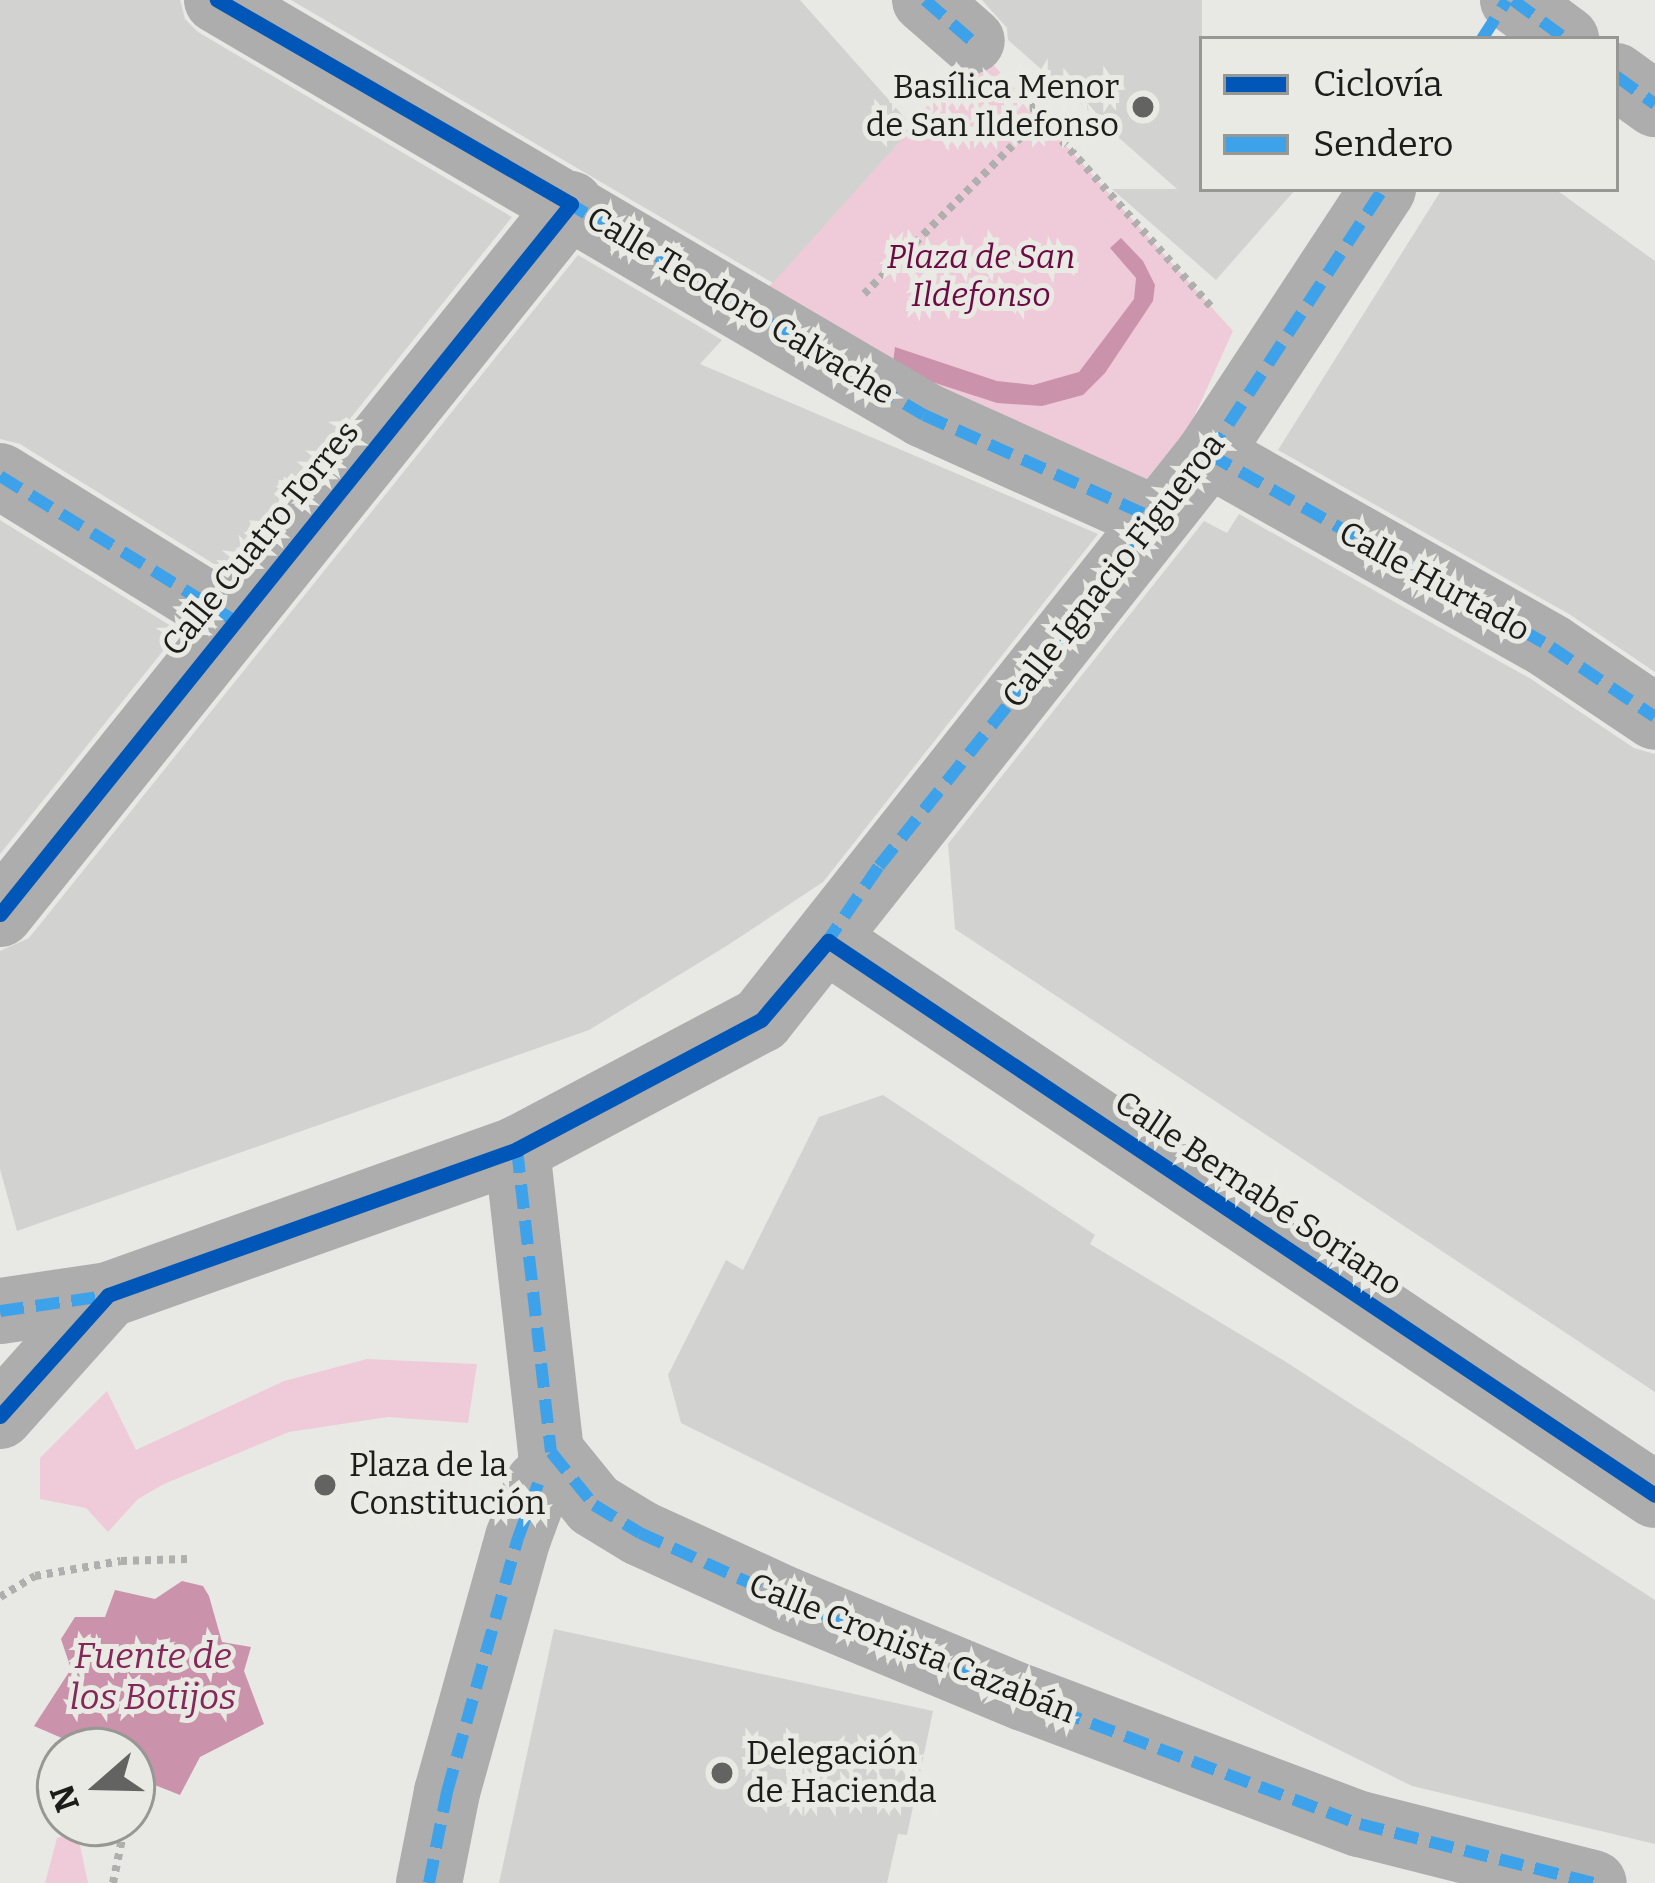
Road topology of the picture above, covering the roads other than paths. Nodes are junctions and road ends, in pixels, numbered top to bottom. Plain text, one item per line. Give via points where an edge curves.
1 (217, 0) edge
2 (1510, 0) edge
3 (1484, 36) edge
4 (1562, 36) edge
5 (1619, 78) edge
6 (1655, 104) edge
7 (1381, 192) edge
8 (571, 204) junction
9 (1209, 454) junction
10 (0, 476) edge
11 (1149, 516) dead end
12 (232, 620) junction
13 (1655, 718) edge
14 (0, 914) edge
15 (828, 941) junction
16 (517, 1149) junction
17 (108, 1295) junction
18 (0, 1311) edge
19 (0, 1416) edge
20 (538, 1484) dead end
21 (1655, 1495) edge
22 (429, 1883) edge
23 (1594, 1883) edge

1 - 8 street, Calle Teodoro Calvache
2 - 3 street
2 - 4 street
5 - 6 street
7 - 9 street, Calle Ignacio Figueroa
8 - 11 street, Calle Teodoro Calvache via 924,416
8 - 12 street, Calle Cuatro Torres
9 - 13 street, Calle Hurtado via 1551,646
9 - 15 street, Calle Ignacio Figueroa via 879,866
10 - 12 street
12 - 14 street, Calle Cuatro Torres
15 - 16 street, Calle Ignacio Figueroa via 761,1020
15 - 21 street, Calle Bernabé Soriano
16 - 17 street, Calle Ignacio Figueroa
16 - 23 street, Calle Cronista Cazabán via 551,1452 594,1504 640,1533 982,1681 1360,1824
17 - 18 street
17 - 19 street
20 - 22 street via 460,1746

